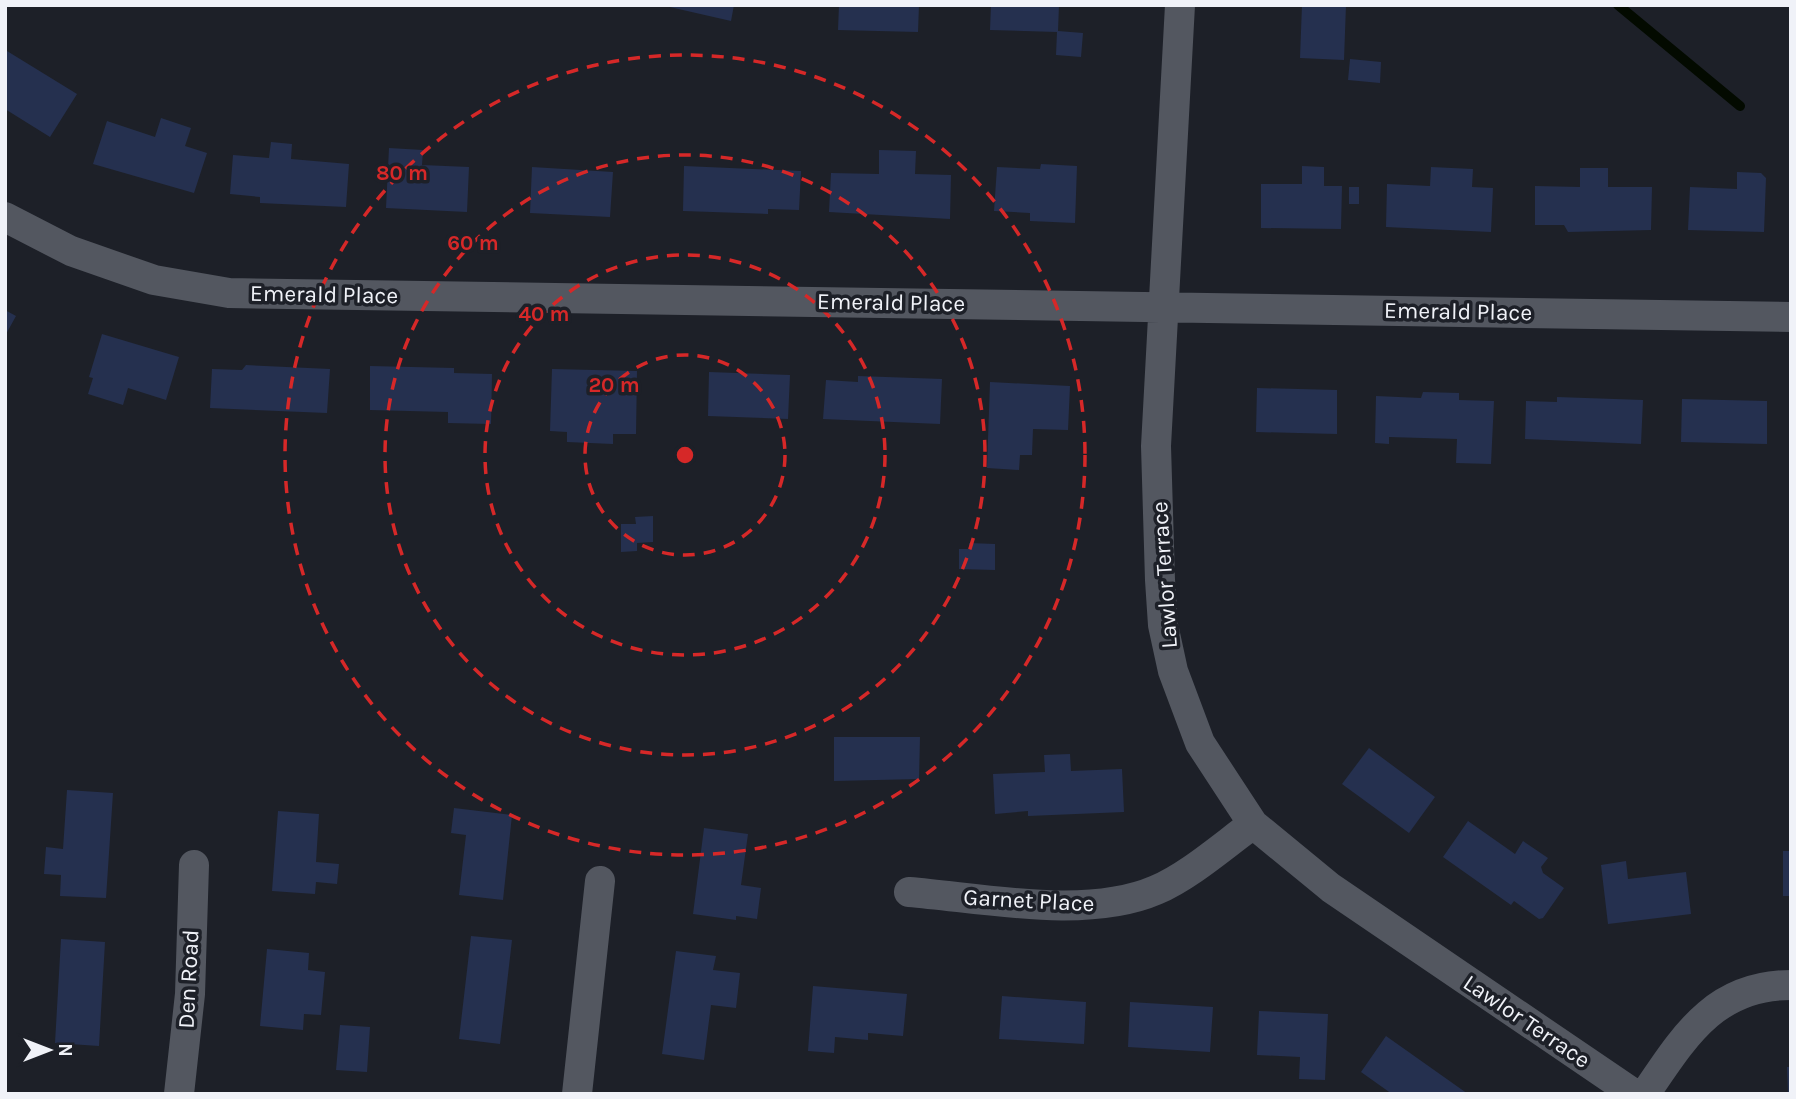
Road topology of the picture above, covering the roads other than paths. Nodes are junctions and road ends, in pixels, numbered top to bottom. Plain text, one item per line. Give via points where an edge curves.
1 (1180, 5) edge
2 (5, 216) edge
3 (1165, 306) junction
4 (1791, 317) edge
5 (1253, 824) junction
6 (194, 864) dead end
7 (600, 881) dead end
8 (909, 892) dead end
9 (1791, 985) edge
10 (179, 1094) edge
11 (577, 1094) edge
12 (1634, 1094) edge
13 (1645, 1094) edge

1 - 3 street, Lawlor Terrace
2 - 3 street, Emerald Place via 71,251 130,272 229,293
3 - 4 street, Emerald Place
3 - 5 street, Lawlor Terrace via 1156,446 1163,625 1172,671 1200,743
5 - 8 street, Garnet Place via 1159,889 1119,904 1076,906
5 - 12 street, Lawlor Terrace via 1331,888
6 - 10 street, Den Road via 190,994
7 - 11 street
9 - 13 street via 1752,988 1708,1013 1684,1037

